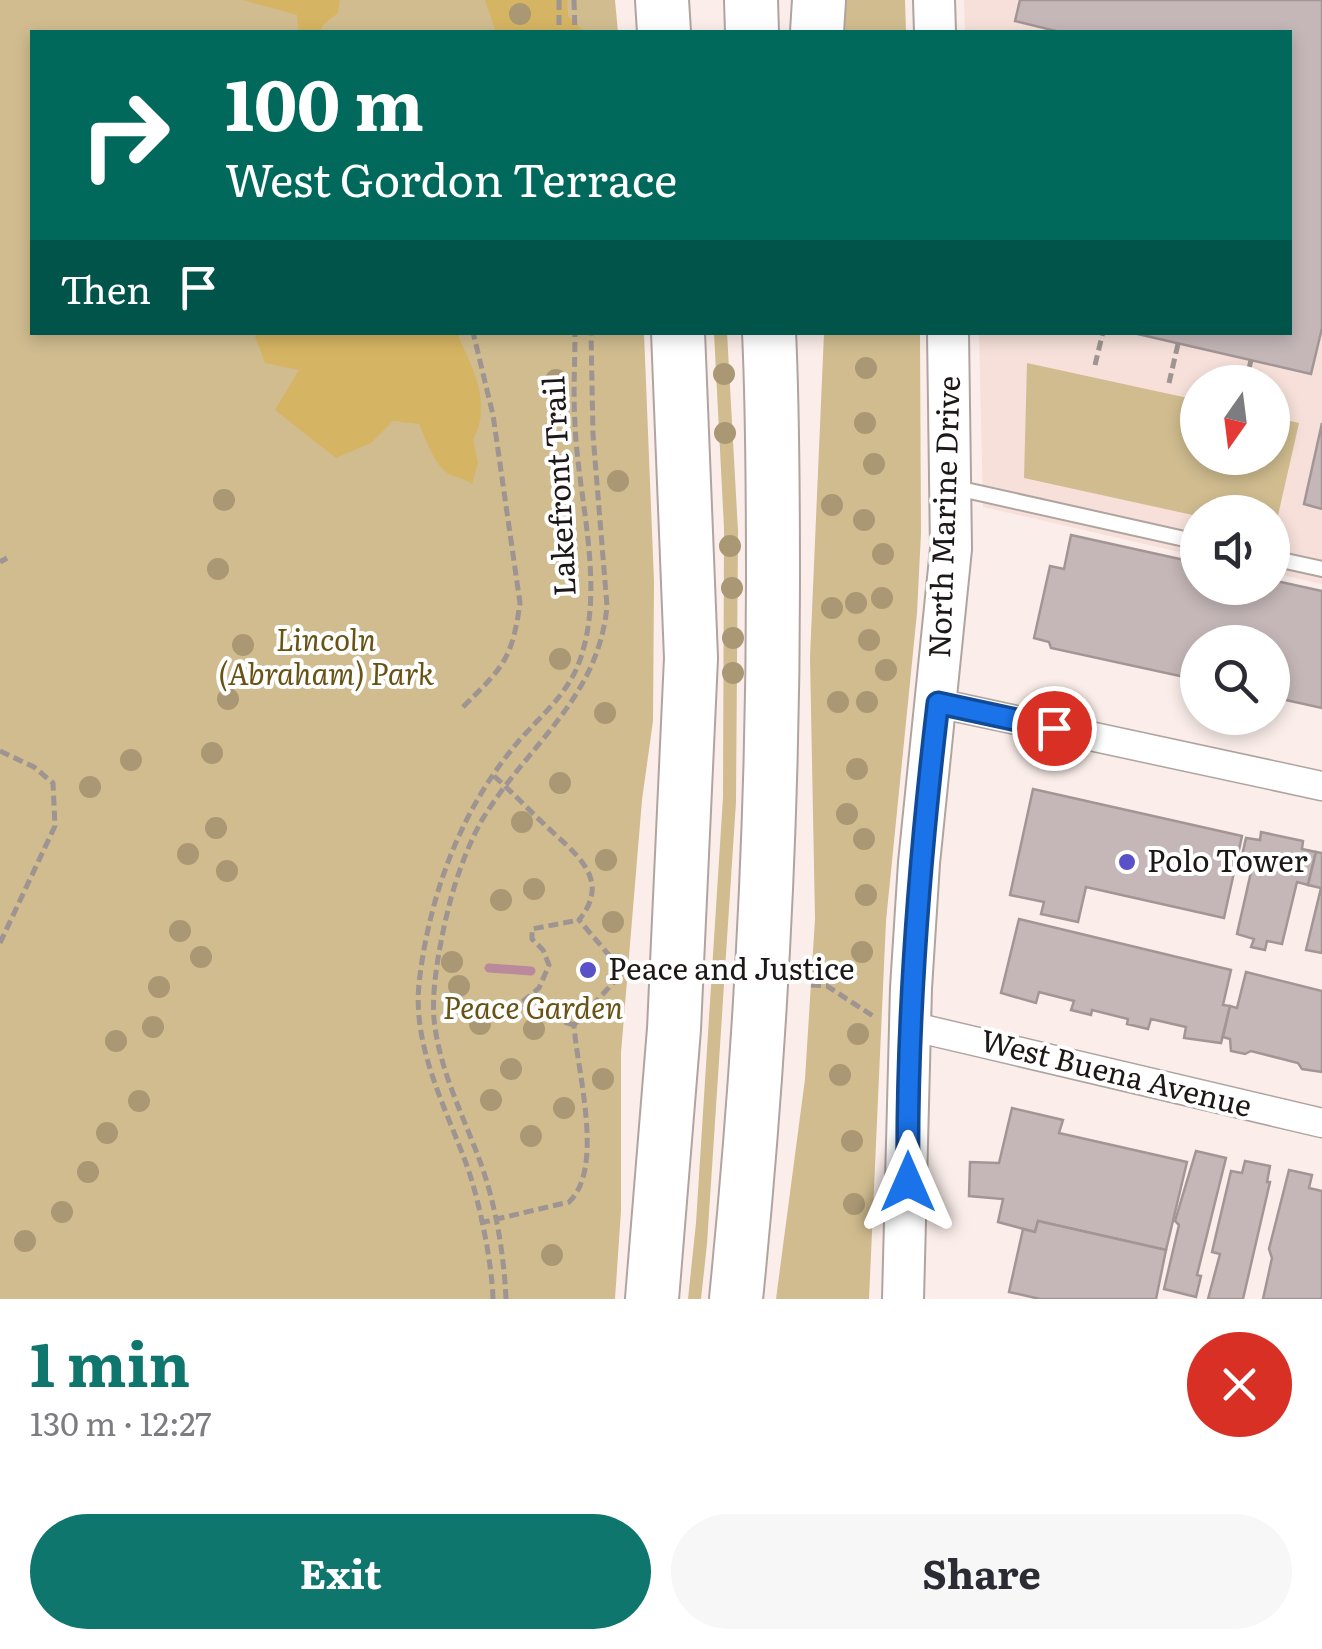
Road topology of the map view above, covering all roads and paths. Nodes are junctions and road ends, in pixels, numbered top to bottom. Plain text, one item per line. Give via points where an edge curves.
1 (558, 0) edge
2 (574, 0) edge
3 (662, 0) edge
4 (750, 0) edge
5 (819, 0) edge
6 (934, 0) edge
7 (559, 30) edge
8 (575, 30) edge
9 (664, 30) edge
10 (752, 30) edge
11 (818, 30) edge
12 (935, 30) edge
13 (474, 335) edge
14 (575, 335) edge
15 (591, 335) edge
16 (678, 335) edge
17 (769, 335) edge
18 (791, 335) edge
19 (948, 335) edge
20 (1102, 335) edge
21 (1178, 344) dead end
22 (1251, 360) dead end
23 (1095, 365) dead end
24 (1250, 365) edge
25 (1170, 383) dead end
26 (772, 399) junction
27 (951, 487) junction
28 (1180, 538) edge
29 (1290, 562) edge
30 (1322, 569) edge
31 (938, 703) junction
32 (464, 707) dead end
33 (0, 751) edge
34 (494, 776) junction
35 (1322, 786) edge
36 (506, 787) junction
37 (579, 920) junction
38 (0, 943) edge
39 (618, 972) junction
40 (628, 974) dead end
41 (811, 984) dead end
42 (893, 1022) junction
43 (574, 1025) junction
44 (1322, 1123) edge
45 (495, 1221) junction
46 (480, 1224) junction
47 (493, 1299) edge
48 (506, 1299) edge
49 (652, 1299) edge
50 (736, 1299) edge
51 (903, 1299) edge

1 - 7 path
2 - 8 path
3 - 9 highway
4 - 10 highway
5 - 11 highway
6 - 12 street
13 - 32 path via 520,603 504,665
14 - 34 path, Lakefront Trail via 574,424 589,616 581,659 556,703
15 - 36 path, Lakefront Trail via 604,635 580,692
16 - 49 highway via 690,677 674,1029
17 - 26 highway
18 - 26 highway
19 - 27 street, North Marine Drive
20 - 23 path
21 - 25 path
22 - 24 path
26 - 50 highway via 766,918
27 - 28 lane
27 - 31 street, North Marine Drive
29 - 30 lane
31 - 35 street
31 - 42 street, North Marine Drive
33 - 38 path via 53,783 56,806 55,826
34 - 36 path
34 - 46 path, Lakefront Trail via 432,904 417,1020
36 - 37 path via 573,848 586,869 592,904
36 - 45 path, Lakefront Trail via 482,822 451,898 434,1016
37 - 39 path
37 - 43 path via 532,929 549,965 539,988 521,1003
39 - 40 path
39 - 43 path
41 - 42 path via 828,986
42 - 44 street, West Buena Avenue
42 - 51 street, North Marine Drive via 907,1081
43 - 45 path via 588,1144 579,1194
45 - 46 path
45 - 48 path, Lakefront Trail
46 - 47 path, Lakefront Trail

